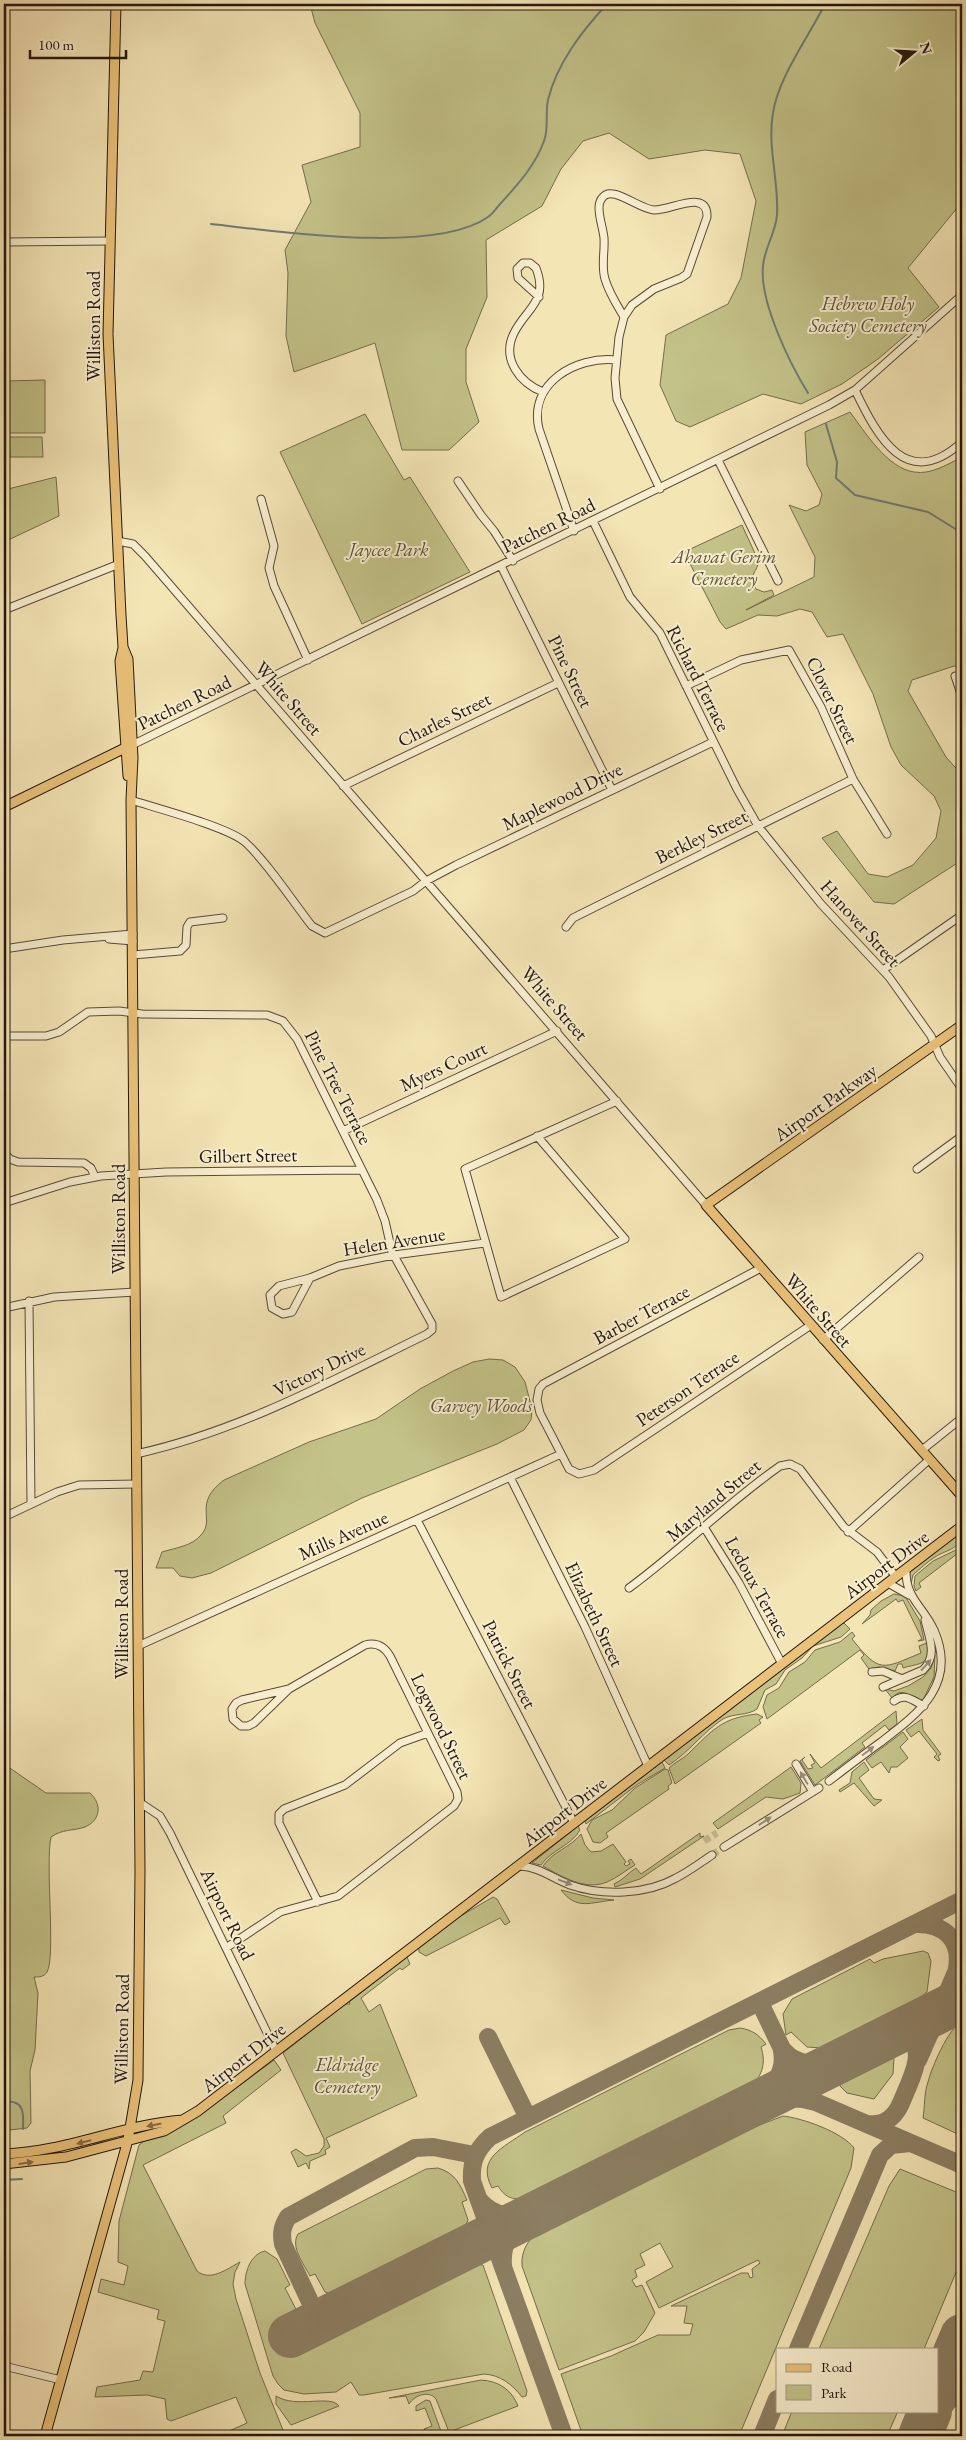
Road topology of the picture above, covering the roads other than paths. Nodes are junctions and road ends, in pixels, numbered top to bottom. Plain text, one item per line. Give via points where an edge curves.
1 (116, 4) edge
2 (110, 241) junction
3 (4, 242) edge
4 (962, 295) edge
5 (538, 297) junction
6 (624, 317) junction
7 (616, 360) junction
8 (855, 390) junction
9 (543, 392) junction
10 (962, 442) edge
11 (718, 460) junction
12 (458, 481) dead end
13 (660, 489) junction
14 (261, 499) dead end
15 (593, 521) junction
16 (574, 531) junction
17 (118, 541) junction
18 (513, 561) junction
19 (118, 564) junction
20 (501, 566) junction
21 (778, 581) dead end
22 (4, 610) edge
23 (308, 660) junction
24 (955, 676) dead end
25 (558, 683) junction
26 (256, 685) junction
27 (686, 686) junction
28 (962, 697) edge
29 (713, 742) junction
30 (129, 746) junction
31 (854, 779) junction
32 (343, 786) junction
33 (612, 790) junction
34 (131, 800) junction
35 (4, 806) edge
36 (758, 826) junction
37 (887, 834) dead end
38 (426, 880) junction
39 (962, 915) edge
40 (223, 918) dead end
41 (566, 926) dead end
42 (133, 937) junction
43 (4, 949) edge
44 (133, 955) junction
45 (883, 970) junction
46 (134, 1013) junction
47 (962, 1025) edge
48 (557, 1031) junction
49 (4, 1036) edge
50 (934, 1044) junction
51 (962, 1089) edge
52 (617, 1101) junction
53 (343, 1131) junction
54 (537, 1136) junction
55 (962, 1136) edge
56 (4, 1153) edge
57 (917, 1169) dead end
58 (362, 1170) junction
59 (134, 1173) junction
60 (95, 1177) junction
61 (4, 1203) edge
62 (706, 1205) junction
63 (485, 1242) junction
64 (394, 1255) junction
65 (919, 1257) dead end
66 (761, 1268) junction
67 (310, 1278) junction
68 (135, 1292) junction
69 (29, 1302) junction
70 (4, 1308) edge
71 (811, 1326) junction
72 (824, 1340) junction
73 (962, 1418) edge
74 (922, 1450) junction
75 (136, 1454) junction
76 (561, 1454) junction
77 (930, 1459) junction
78 (510, 1477) junction
79 (137, 1484) junction
80 (962, 1496) edge
81 (30, 1504) junction
82 (4, 1517) edge
83 (417, 1520) junction
84 (962, 1526) edge
85 (704, 1527) junction
86 (848, 1532) junction
87 (906, 1569) junction
88 (896, 1577) junction
89 (888, 1583) junction
90 (629, 1588) dead end
91 (913, 1599) junction
92 (923, 1613) junction
93 (138, 1646) junction
94 (782, 1664) junction
95 (872, 1672) dead end
96 (902, 1679) junction
97 (883, 1687) dead end
98 (289, 1689) junction
99 (894, 1701) dead end
100 (924, 1706) junction
101 (428, 1733) junction
102 (796, 1764) dead end
103 (648, 1766) junction
104 (829, 1781) dead end
105 (139, 1802) junction
106 (574, 1823) junction
107 (724, 1847) tunnel mouth
108 (712, 1855) tunnel mouth
109 (520, 1866) junction
110 (318, 1902) junction
111 (226, 1948) junction
112 (276, 2051) junction
113 (185, 2120) junction
114 (131, 2129) junction
115 (128, 2140) junction
116 (56, 2148) junction
117 (4, 2154) edge
118 (48, 2159) junction
119 (4, 2164) edge
120 (4, 2366) edge
121 (61, 2380) junction
122 (45, 2436) edge

1 - 2 main road, Williston Road
2 - 3 street
2 - 17 main road, Williston Road via 108,342
4 - 8 street, Patchen Road
5 - 5 street via 540,282 536,268 523,263 517,269 518,278
5 - 9 street via 514,332 510,352 512,364 522,381
6 - 6 street via 632,304 643,296 687,274 707,217 702,204 692,201 674,208 655,210 641,208 613,192 602,198 599,208 604,237 604,272
6 - 7 street
7 - 9 street via 584,363 559,376
7 - 13 street via 617,399
8 - 10 street via 885,442 908,460 920,463 934,461
8 - 11 street, Patchen Road
9 - 16 street via 536,408 537,422
11 - 13 street, Patchen Road
11 - 21 street
12 - 18 street
13 - 15 street, Patchen Road
14 - 23 street via 274,546 269,568 274,586
15 - 16 street, Patchen Road
15 - 27 street, Richard Terrace via 630,597 660,633
16 - 18 street, Patchen Road
17 - 19 main road, Williston Road
17 - 26 street, White Street via 133,544 145,556
18 - 20 street, Patchen Road
19 - 22 street
19 - 30 main road, Williston Road via 123,647 120,661
20 - 23 street, Patchen Road
20 - 25 street, Pine Street
23 - 26 street, Patchen Road
24 - 28 street
25 - 32 street, Charles Street
25 - 33 street, Pine Street
26 - 30 street, Patchen Road
26 - 32 street, White Street
27 - 29 street, Richard Terrace
27 - 31 street, Clover Street via 741,660 789,650 821,706
29 - 33 street, Maplewood Drive
29 - 36 street, Richard Terrace
30 - 34 main road, Williston Road
30 - 35 main road
31 - 36 street, Berkley Street
31 - 37 street, Clover Street
32 - 38 street, White Street
33 - 38 street, Maplewood Drive
34 - 38 street, Maplewood Drive via 241,839 320,933 345,925 413,891
34 - 42 main road, Williston Road
36 - 41 street, Berkley Street via 573,918
36 - 45 street, Hanover Street via 821,904
38 - 48 street, White Street
39 - 45 street
40 - 44 street via 190,922 186,946 180,951
42 - 43 street via 62,940
42 - 44 main road, Williston Road
44 - 46 main road, Williston Road
45 - 50 street, Hanover Street
46 - 49 street, Pine Tree Terrace via 88,1012 59,1032 46,1036
46 - 53 street, Pine Tree Terrace via 262,1014 282,1021 294,1034
46 - 59 main road, Williston Road
47 - 50 main road, Airport Parkway
48 - 52 street, White Street
48 - 53 street, Myers Court
50 - 51 street, Hanover Street
50 - 62 main road, Airport Parkway
52 - 54 street
52 - 62 street, White Street
53 - 58 street, Pine Tree Terrace
54 - 63 street via 465,1168
54 - 63 street via 625,1239 501,1297
55 - 57 street
56 - 60 street via 18,1162 84,1163
58 - 59 street, Gilbert Street
58 - 64 street, Pine Tree Terrace via 384,1215
59 - 60 street, Gilbert Street
59 - 68 main road, Williston Road
60 - 61 street, Gilbert Street
62 - 66 main road, White Street
63 - 64 street, Helen Avenue
64 - 67 street, Helen Avenue via 339,1266
64 - 75 street, Victory Drive via 431,1320 430,1332 251,1418 215,1432
65 - 72 street
66 - 71 main road, White Street
66 - 76 street, Barber Terrace via 549,1380 539,1389 540,1413
67 - 67 street, Helen Avenue via 276,1288 270,1298 272,1308 280,1313 292,1312
68 - 69 street via 54,1297
68 - 75 main road, Williston Road
69 - 70 street
69 - 81 street
71 - 72 main road, White Street
71 - 76 street, Peterson Terrace via 594,1470 579,1474 569,1469
72 - 74 main road, White Street
73 - 74 street
74 - 77 main road, White Street
75 - 79 main road, Williston Road
76 - 78 street, Mills Avenue
77 - 80 main road, White Street
77 - 86 street
78 - 83 street, Mills Avenue
78 - 103 street, Elizabeth Street via 585,1627
79 - 81 street via 79,1485
79 - 93 main road, Williston Road
81 - 82 street
83 - 93 street, Mills Avenue
83 - 106 street, Patrick Street
84 - 87 main road, Airport Drive
85 - 86 street, Maryland Street via 777,1467 788,1464 800,1469
85 - 90 street, Maryland Street
85 - 94 street, Ledoux Terrace
86 - 88 street, Maryland Street via 877,1552
87 - 88 main road, Airport Drive
87 - 91 street via 906,1583
88 - 89 main road, Airport Drive
89 - 91 street
89 - 94 main road, Airport Drive
91 - 92 street
96 -> 92 street via 923,1670 931,1659
92 - 100 street via 937,1638 941,1666 935,1689
93 - 105 main road, Williston Road
94 - 103 main road, Airport Drive
95 - 96 street via 883,1671
96 - 97 street
98 - 98 street, Logwood Street via 239,1701 232,1709 233,1719 241,1726 251,1725
98 - 101 street, Logwood Street via 362,1647 376,1644 388,1652
99 - 100 street via 907,1696
104 -> 100 street
101 - 110 street, Logwood Street via 457,1792 456,1804 343,1892
101 - 110 street via 400,1743 351,1781 279,1814 279,1823
107 -> 102 street via 816,1790
103 - 106 main road, Airport Drive
105 - 111 street, Airport Road via 160,1816
105 - 114 main road, Williston Road via 139,2040 138,2080
106 - 109 main road, Airport Drive
109 -> 108 street via 535,1867 553,1878 586,1889 628,1891 674,1879
109 - 112 main road, Airport Drive
110 - 111 street, Logwood Street via 280,1912
111 - 112 street, Airport Road
112 - 113 main road, Airport Drive
113 -> 114 main road, Airport Drive
113 - 115 main road, Airport Drive via 164,2132
114 - 115 main road, Williston Road
114 -> 116 main road, Airport Drive
115 - 118 main road, Airport Drive
115 - 121 main road, Williston Road
116 - 117 main road, Airport Drive
116 - 118 main road
119 -> 118 main road, Airport Drive
120 - 121 street
121 - 122 main road, Williston Road

